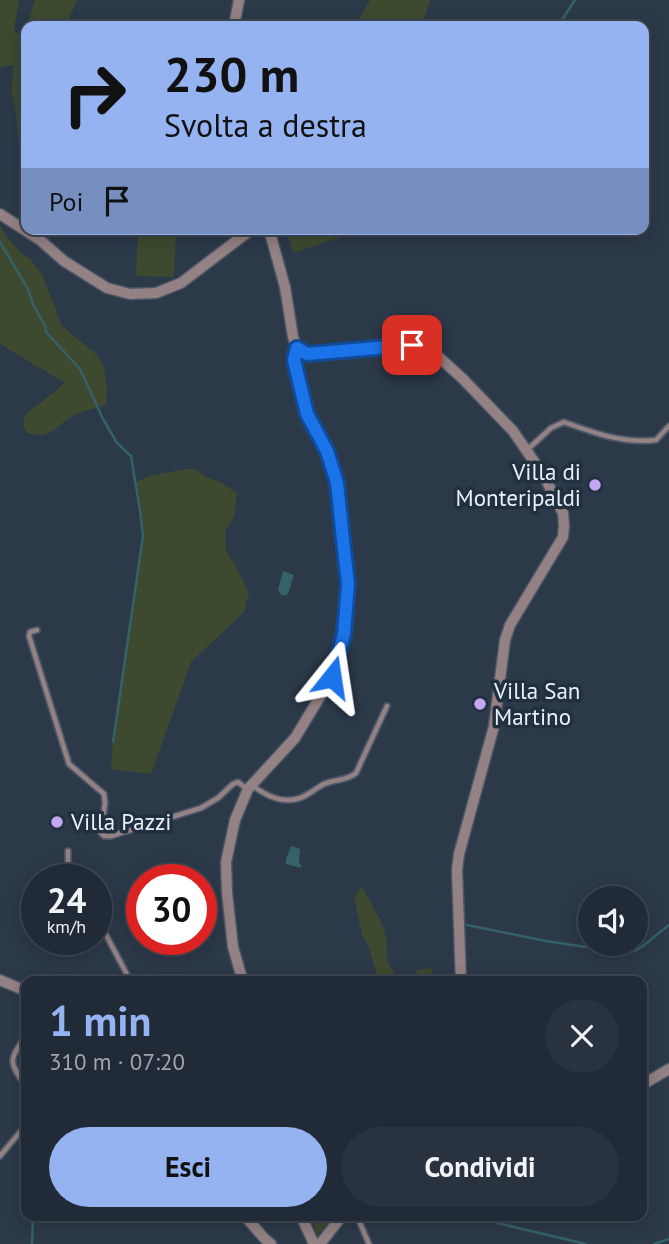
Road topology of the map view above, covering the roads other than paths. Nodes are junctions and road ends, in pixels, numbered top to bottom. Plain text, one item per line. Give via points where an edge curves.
1 (239, 0) edge
2 (235, 21) edge
3 (0, 214) edge
4 (21, 228) edge
5 (32, 235) edge
6 (244, 235) edge
7 (271, 235) edge
8 (297, 348) junction
9 (669, 426) edge
10 (527, 450) junction
11 (37, 630) dead end
12 (387, 706) dead end
13 (250, 787) junction
14 (68, 851) dead end
15 (69, 864) edge
16 (112, 946) edge
17 (128, 976) edge
18 (241, 976) edge
19 (461, 976) edge
20 (0, 980) edge
21 (21, 989) edge
22 (21, 1043) edge
23 (669, 1069) edge
24 (21, 1079) edge
25 (647, 1082) edge
26 (21, 1131) edge
27 (0, 1156) edge
28 (249, 1221) edge
29 (303, 1221) edge
30 (338, 1221) edge
31 (359, 1221) edge
32 (271, 1244) edge
33 (314, 1244) edge
34 (320, 1244) edge
35 (369, 1244) edge

1 - 2 street
3 - 4 street
5 - 6 street via 107,288 130,294 156,293 181,283
7 - 8 street
8 - 10 street via 307,354 412,345 430,349
8 - 13 street via 294,360 307,414 327,451 337,483 348,584 344,634 332,677 321,696 295,738
9 - 10 lane via 656,440 644,442 564,422
10 - 19 street via 563,513 564,526 505,639 494,726 459,854
11 - 13 lane via 29,636 69,764 104,794 104,836 201,808 238,782
12 - 13 lane via 351,778 325,784 300,798 268,797
13 - 18 street via 235,820 226,862 233,947
14 - 15 lane
16 - 17 lane
20 - 21 street
22 - 24 lane via 12,1062
23 - 25 street
26 - 27 lane
28 - 32 street
29 - 33 street
30 - 34 street
31 - 35 lane

